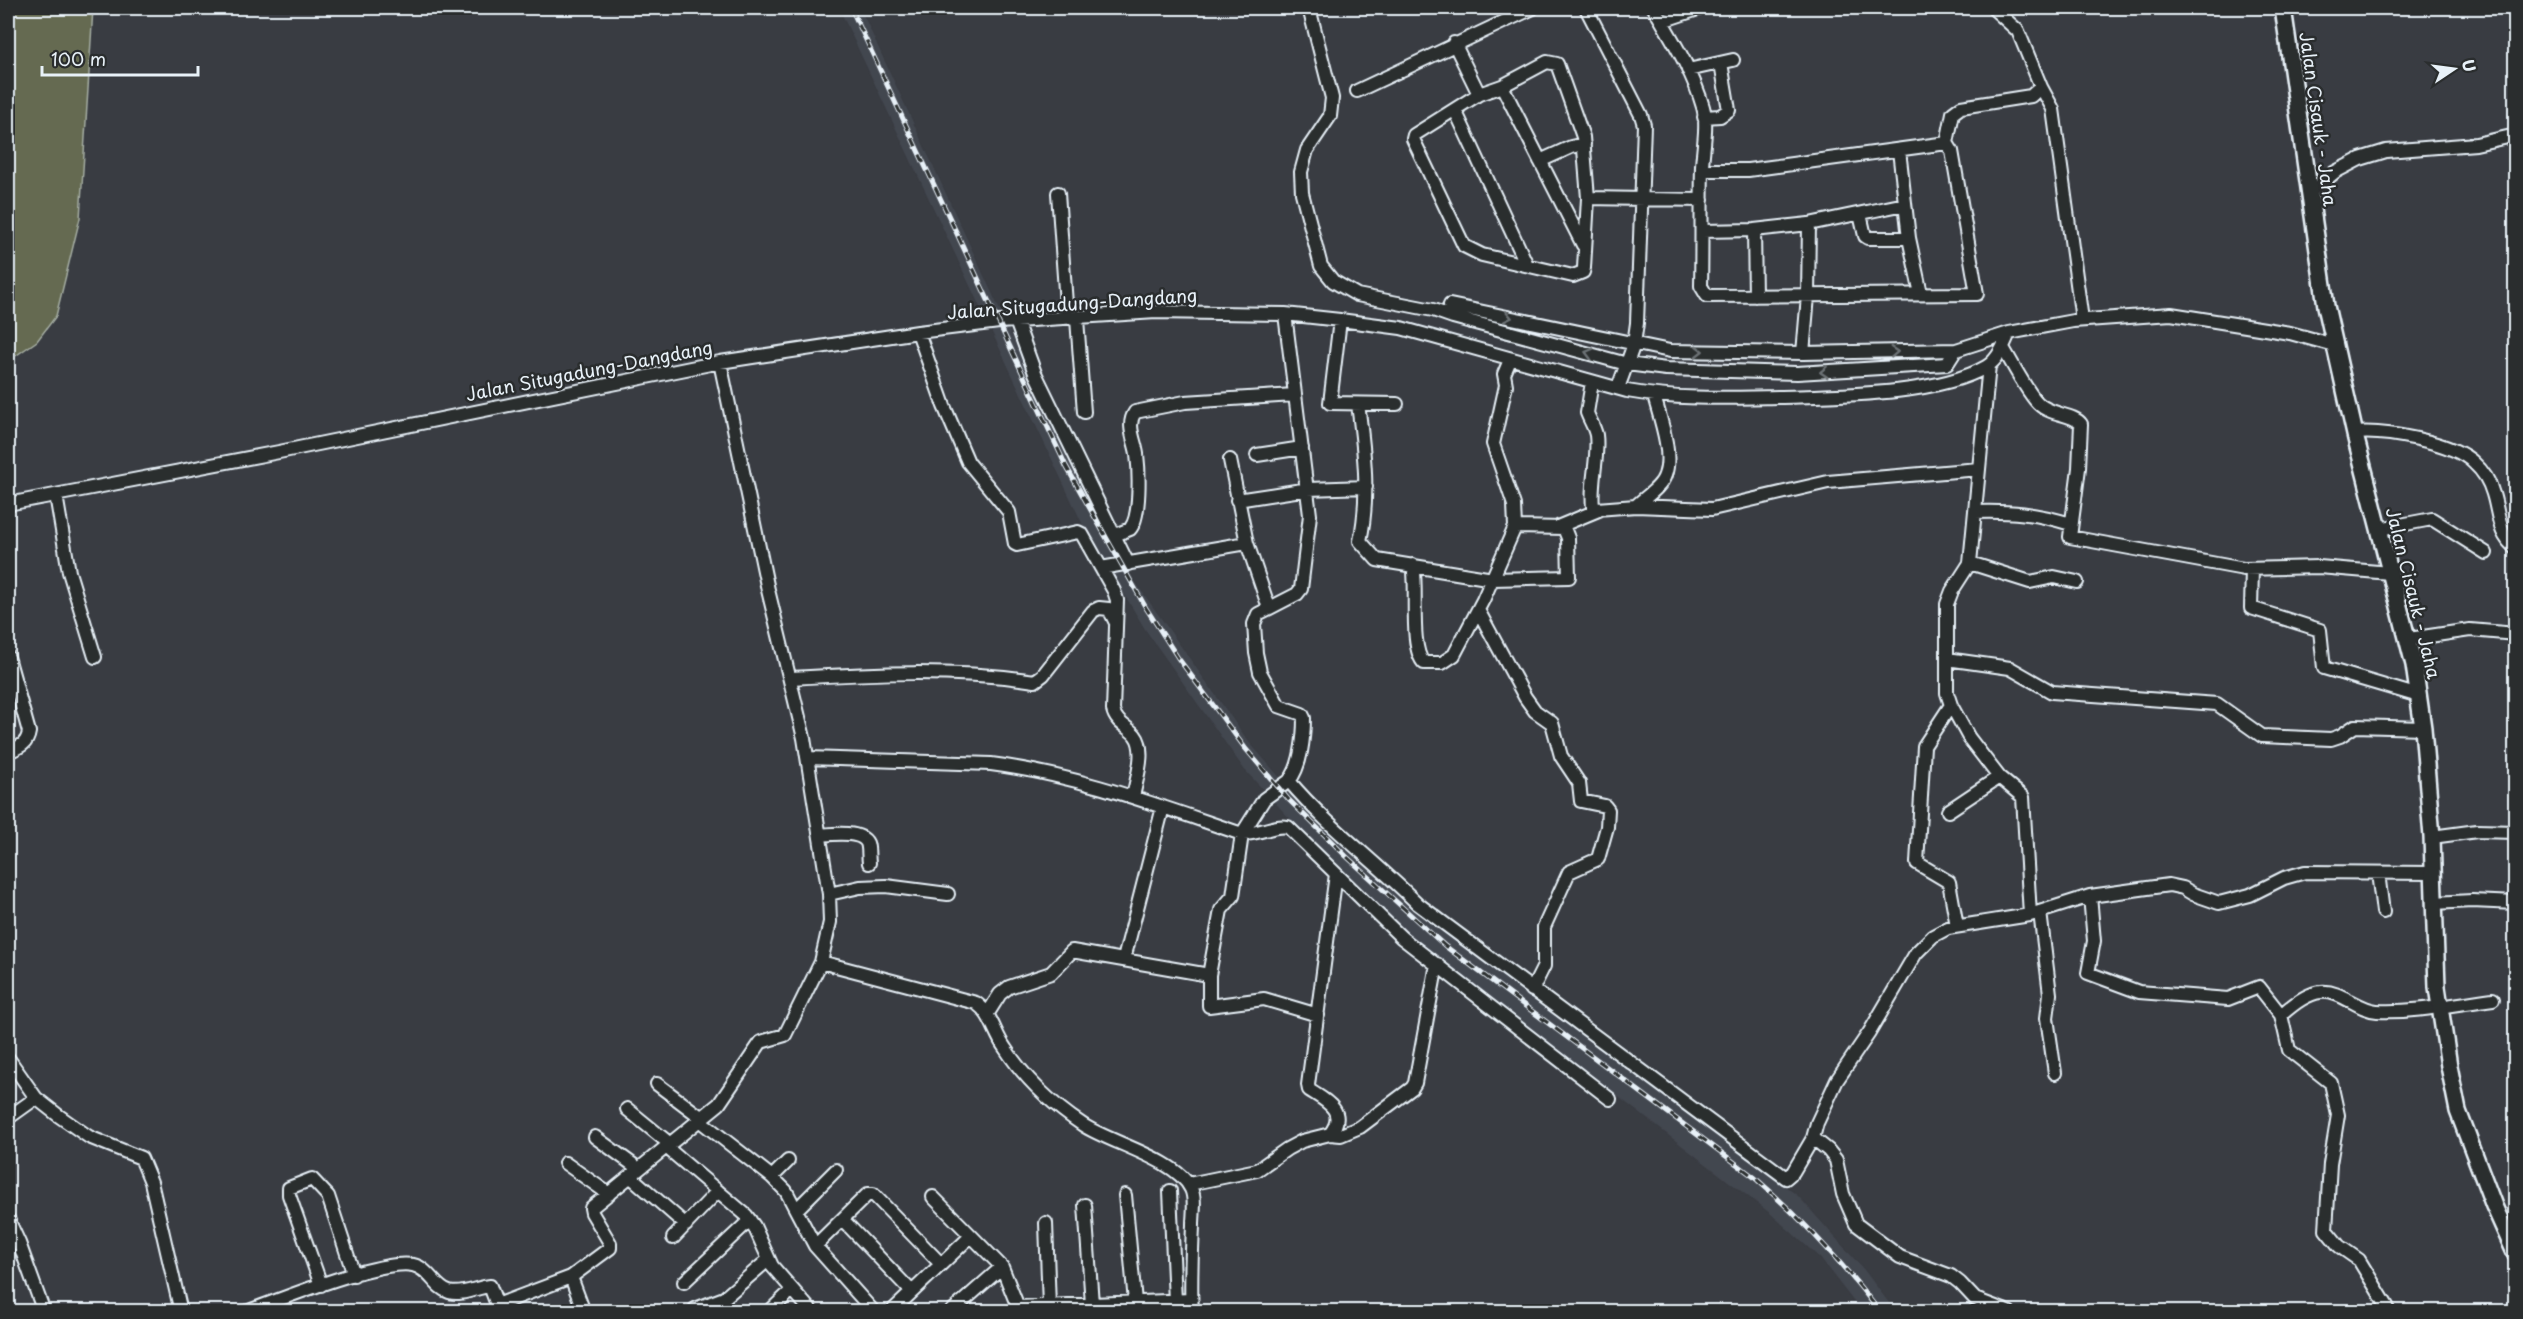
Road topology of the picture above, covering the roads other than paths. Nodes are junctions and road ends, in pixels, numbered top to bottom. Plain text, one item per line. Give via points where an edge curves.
1 (1309, 8) edge
2 (1533, 8) edge
3 (1586, 8) edge
4 (1654, 8) edge
5 (1701, 8) edge
6 (1993, 8) edge
7 (2283, 8) edge
8 (1662, 21) junction
9 (1454, 43) junction
10 (1688, 70) junction
11 (1502, 86) junction
12 (2041, 87) junction
13 (1357, 91) dead end
14 (1479, 94) junction
15 (1455, 110) junction
16 (1704, 117) junction
17 (2516, 135) edge
18 (1947, 143) junction
19 (1584, 144) junction
20 (1899, 150) junction
21 (1540, 161) junction
22 (1702, 170) junction
23 (2311, 192) junction
24 (1058, 193) dead end
25 (1588, 198) junction
26 (1642, 198) junction
27 (1702, 200) junction
28 (1905, 204) junction
29 (1860, 214) junction
30 (1809, 224) junction
31 (1754, 230) junction
32 (1702, 231) junction
33 (1910, 238) junction
34 (1584, 246) junction
35 (1527, 265) junction
36 (1921, 294) junction
37 (1755, 296) junction
38 (1808, 296) junction
39 (1450, 305) dead end
40 (1286, 314) junction
41 (1072, 319) junction
42 (1340, 320) junction
43 (2082, 320) junction
44 (1016, 321) junction
45 (918, 332) junction
46 (2008, 333) junction
47 (1634, 344) junction
48 (2334, 345) junction
49 (2003, 348) junction
50 (1950, 350) junction
51 (1803, 353) junction
52 (1510, 360) junction
53 (720, 362) junction
54 (1627, 364) junction
55 (1947, 364) junction
56 (1989, 365) junction
57 (1949, 381) junction
58 (1592, 382) junction
59 (1618, 388) junction
60 (1294, 395) junction
61 (1654, 396) junction
62 (1358, 404) junction
63 (1396, 404) dead end
64 (1084, 412) dead end
65 (2355, 433) junction
66 (1302, 448) junction
67 (1257, 455) dead end
68 (1230, 460) dead end
69 (1979, 470) junction
70 (1366, 487) junction
71 (1308, 489) junction
72 (56, 495) junction
73 (1237, 500) junction
74 (8, 504) edge
75 (1636, 506) junction
76 (1601, 509) junction
77 (1975, 512) junction
78 (2071, 524) junction
79 (1560, 526) junction
80 (1515, 527) junction
81 (2379, 529) junction
82 (1115, 534) junction
83 (1247, 543) junction
84 (2516, 548) edge
85 (2486, 553) dead end
86 (1970, 563) junction
87 (1128, 564) junction
88 (1413, 565) junction
89 (1101, 568) junction
90 (2252, 569) junction
91 (2390, 573) junction
92 (1493, 579) junction
93 (2077, 582) dead end
94 (1269, 608) junction
95 (1478, 610) junction
96 (1115, 622) junction
97 (2516, 634) edge
98 (2409, 639) junction
99 (8, 657) edge
100 (95, 657) dead end
101 (1947, 659) junction
102 (791, 678) junction
103 (2419, 696) junction
104 (1951, 705) junction
105 (2423, 728) junction
106 (8, 752) edge
107 (808, 758) junction
108 (1999, 777) junction
109 (1289, 781) junction
110 (1133, 797) junction
111 (1163, 807) junction
112 (1948, 811) dead end
113 (2516, 832) edge
114 (1242, 834) junction
115 (820, 835) junction
116 (2432, 837) junction
117 (869, 862) dead end
118 (2378, 873) junction
119 (2432, 873) junction
120 (1336, 874) junction
121 (829, 894) junction
122 (948, 894) dead end
123 (2090, 896) junction
124 (2434, 903) junction
125 (2516, 903) edge
126 (2383, 912) dead end
127 (2035, 913) junction
128 (1957, 926) junction
129 (1124, 959) junction
130 (821, 963) junction
131 (1437, 964) junction
132 (1209, 975) junction
133 (1532, 990) junction
134 (2493, 999) dead end
135 (2440, 1005) junction
136 (988, 1014) junction
137 (1318, 1015) junction
138 (2281, 1015) junction
139 (8, 1058) edge
140 (2055, 1073) dead end
141 (657, 1084) dead end
142 (36, 1098) junction
143 (1610, 1100) dead end
144 (627, 1109) dead end
145 (8, 1118) edge
146 (700, 1119) junction
147 (1330, 1134) junction
148 (595, 1137) dead end
149 (1813, 1138) junction
150 (668, 1145) junction
151 (788, 1161) dead end
152 (565, 1163) dead end
153 (836, 1170) dead end
154 (634, 1172) junction
155 (772, 1177) junction
156 (1189, 1184) junction
157 (718, 1191) junction
158 (1170, 1191) dead end
159 (609, 1194) junction
160 (1125, 1195) dead end
161 (933, 1197) dead end
162 (1085, 1205) dead end
163 (796, 1210) junction
164 (8, 1219) edge
165 (750, 1220) junction
166 (843, 1220) junction
167 (1046, 1223) dead end
168 (686, 1225) junction
169 (971, 1236) junction
170 (673, 1238) dead end
171 (815, 1246) junction
172 (2516, 1255) edge
173 (768, 1260) junction
174 (941, 1264) junction
175 (1002, 1267) junction
176 (354, 1275) junction
177 (571, 1277) junction
178 (684, 1282) dead end
179 (321, 1284) junction
180 (792, 1290) junction
181 (912, 1292) junction
182 (1175, 1301) junction
183 (1135, 1302) junction
184 (1092, 1304) junction
185 (1191, 1306) edge
186 (1049, 1307) junction
187 (695, 1309) dead end
188 (1015, 1309) edge
189 (44, 1311) edge
190 (181, 1311) edge
191 (246, 1311) edge
192 (584, 1311) edge
193 (768, 1311) edge
194 (812, 1311) edge
195 (874, 1311) edge
196 (891, 1311) edge
197 (951, 1311) edge
198 (2009, 1311) edge
199 (2387, 1311) edge

54 -> 1 street via 1433,310 1357,295 1333,281 1321,266 1302,193 1301,172 1307,150 1330,116 1332,99
2 - 9 street
3 - 26 street via 1641,115
4 - 8 street
5 - 8 street
6 - 12 street via 2018,32
7 - 23 main road, Jalan Cisauk - Jaha
8 - 10 street
9 - 13 street
9 - 14 street
10 - 16 street
10 - 16 street via 1727,62 1729,110 1720,116
11 - 14 street
11 - 19 street via 1547,62 1557,64
11 - 21 street
12 - 18 street via 2031,96 1961,107 1953,113
12 - 43 street via 2053,109
14 - 15 street
15 - 35 street
15 - 35 street via 1414,135 1414,145 1464,246 1482,255
16 - 22 street
17 - 23 street via 2476,144 2386,151 2335,172
18 - 20 street
18 - 36 street via 1952,150 1977,294
19 - 21 street
19 - 25 street
20 - 22 street via 1748,170
20 - 28 street
21 - 34 street
22 - 27 street
23 - 48 main road, Jalan Cisauk - Jaha
24 - 41 street
25 - 26 street
25 - 34 street
26 - 27 street
26 - 47 street
27 - 32 street
28 - 29 street
28 - 33 street
29 - 30 street
29 - 33 street via 1868,238
30 - 31 street
30 - 38 street
31 - 32 street
31 - 37 street
32 - 37 street via 1701,286 1707,297
33 - 36 street
34 - 35 street via 1584,268 1578,275
36 - 38 street
37 - 38 street
38 - 51 street
39 -> 47 street
40 - 41 street, Jalan Situgadung-Dangdang via 1156,312
40 - 42 street, Jalan Situgadung-Dangdang
40 - 60 street
41 - 44 street, Jalan Situgadung-Dangdang
41 - 64 street
42 - 52 street, Jalan Situgadung-Dangdang via 1401,328
42 - 62 street via 1330,402
43 - 46 street
43 - 48 street via 2171,314 2290,333
44 - 45 street, Jalan Situgadung-Dangdang
44 - 82 street via 1035,373
45 - 53 street, Jalan Situgadung-Dangdang
45 - 89 street via 968,462 1009,512 1015,544 1078,532
46 - 49 street, Jalan Situgadung-Dangdang
46 - 50 street
47 -> 51 street via 1670,351
47 - 54 street
48 - 65 main road, Jalan Cisauk - Jaha
49 - 56 street, Jalan Situgadung-Dangdang
49 - 78 street via 2038,404 2081,424
51 -> 50 street
50 - 55 street
52 - 58 street, Jalan Situgadung-Dangdang
52 - 80 street via 1504,374 1506,386 1493,444 1514,505
53 - 72 street, Jalan Situgadung-Dangdang
53 - 102 street via 768,590
55 -> 54 street via 1797,373
54 - 59 street
55 - 57 street
56 - 57 street, Jalan Situgadung-Dangdang
56 - 69 street
57 - 61 street, Jalan Situgadung-Dangdang via 1894,391 1830,395
58 - 59 street, Jalan Situgadung-Dangdang
58 - 76 street via 1587,413 1596,438 1593,505
59 - 61 street, Jalan Situgadung-Dangdang
60 - 66 street
60 - 82 street via 1185,402 1135,412 1131,427 1138,460 1137,514 1131,529
61 - 75 street via 1667,454 1665,476
62 - 63 street
62 - 70 street
65 - 81 main road, Jalan Cisauk - Jaha
65 - 84 street via 2395,434 2465,456 2475,463 2493,494 2506,540
66 - 67 street
66 - 71 street
68 - 73 street
69 - 75 street via 1828,482 1712,509
69 - 77 street
70 - 71 street
70 - 88 street via 1360,541 1377,560
71 - 73 street
71 - 94 street via 1310,515 1301,589
72 - 74 street, Jalan Situgadung-Dangdang
72 - 100 street via 67,563
73 - 83 street
75 - 76 street
76 - 79 street
77 - 78 street via 2015,511
77 - 86 street
78 - 90 street via 2070,537
79 - 80 street
79 - 92 street via 1568,538 1569,577
80 - 92 street
81 - 85 street via 2432,519
81 - 91 main road, Jalan Cisauk - Jaha
82 - 87 street
83 - 87 street
83 - 94 street
86 - 93 street via 2030,582 2054,578
86 - 101 street via 1947,604
87 - 89 street
88 - 92 street
88 - 95 street via 1418,652 1424,663 1442,663 1454,655
89 - 96 street via 1116,596
90 - 91 street via 2319,567
90 - 103 street via 2251,609 2320,630 2324,668
91 - 98 main road, Jalan Cisauk - Jaha
92 - 95 street
94 - 109 street via 1258,614 1254,624 1260,672 1279,706 1304,718 1295,775
95 - 133 street via 1525,697 1535,711 1552,723 1561,756 1579,783 1581,801 1608,810 1598,859 1569,872 1544,927 1544,966
96 - 102 street via 1109,609 1093,611 1035,681 951,672
96 - 110 street via 1114,714 1134,735 1141,752
97 - 98 street via 2470,630
98 - 103 main road, Jalan Cisauk - Jaha
99 - 106 street via 29,732 23,746
101 - 104 street
101 - 105 street via 2010,668 2052,693 2217,704 2262,736 2331,738 2355,726
102 - 107 street
103 - 105 main road, Jalan Cisauk - Jaha
104 - 108 street via 1969,738
104 - 128 street via 1924,746 1917,863 1949,882
105 - 116 main road, Jalan Cisauk - Jaha
107 - 110 street via 991,764 1051,773
107 - 115 street
108 - 112 street
108 - 127 street via 2023,797
109 - 114 street via 1264,799
109 - 133 street via 1418,904
110 - 111 street
111 - 114 street
111 - 129 street
113 - 116 street via 2477,831
114 - 120 street via 1288,827
114 - 132 street via 1233,896 1221,910
115 - 117 street via 864,838
115 - 121 street
116 - 119 main road, Jalan Cisauk - Jaha
118 - 119 street
118 - 123 street via 2294,874 2250,895 2219,903 2173,884
118 - 126 street
119 - 124 main road, Jalan Cisauk - Jaha
120 - 131 street via 1402,938
120 - 137 street
121 - 122 street via 876,886
121 - 130 street via 830,922
123 - 127 street
123 - 138 street via 2094,940 2088,973 2139,992 2228,999 2259,987
124 - 125 street
124 - 135 main road, Jalan Cisauk - Jaha
127 - 128 street
127 - 140 street via 2050,994 2047,1018
128 - 149 street via 1934,936 1916,953 1837,1080
129 - 132 street
129 - 136 street via 1071,951 1051,973 1009,987
130 - 136 street via 949,994 976,1003
130 - 146 street via 785,1035 761,1042 719,1104
131 - 143 street
131 - 147 street via 1415,1083 1360,1127 1341,1135
132 - 137 street via 1209,1006 1264,999
133 - 149 street via 1786,1178
134 - 135 street
135 - 138 street via 2376,1011 2320,991
135 - 172 main road, Jalan Cisauk - Jaha via 2458,1111
136 - 156 street via 1005,1048 1035,1086 1083,1125 1165,1165
137 - 147 street via 1308,1084 1309,1090 1334,1109 1336,1126
138 - 199 street via 2289,1050 2331,1083 2338,1115 2326,1230 2339,1246 2359,1260
139 - 142 street
141 - 146 street
142 - 145 street
142 - 190 street via 89,1137 129,1151 144,1162
144 - 150 street
146 - 150 street
146 - 155 street
147 - 156 street via 1294,1145 1257,1170
148 - 154 street
149 - 198 street via 1836,1160 1843,1194 1856,1224 1900,1257 1951,1276 1975,1299
150 - 154 street
150 - 157 street
151 - 155 street
152 - 159 street
153 - 163 street
154 - 159 street
154 - 168 street
155 - 163 street via 786,1191
156 - 185 street via 1193,1198
157 - 165 street
157 - 168 street
158 - 182 street
159 - 177 street via 591,1211 610,1248
160 - 183 street
161 - 169 street
162 - 184 street
163 - 171 street
164 - 189 street
165 - 173 street
165 - 178 street
166 - 171 street
166 - 174 street via 868,1194 873,1194
166 - 181 street
167 - 186 street
168 - 170 street
169 - 174 street
169 - 175 street
171 - 195 street
173 - 180 street
173 - 187 street via 724,1298
174 - 181 street
175 - 188 street
175 - 197 street
176 - 177 street via 412,1264 422,1268 447,1292 490,1286 497,1305
176 - 179 street
176 - 179 street via 328,1196 312,1179 289,1188 289,1196
177 - 192 street
179 - 191 street
180 - 193 street
180 - 194 street
181 - 196 street
182 - 183 street
182 - 185 street
183 - 184 street
184 - 186 street
186 - 188 street

